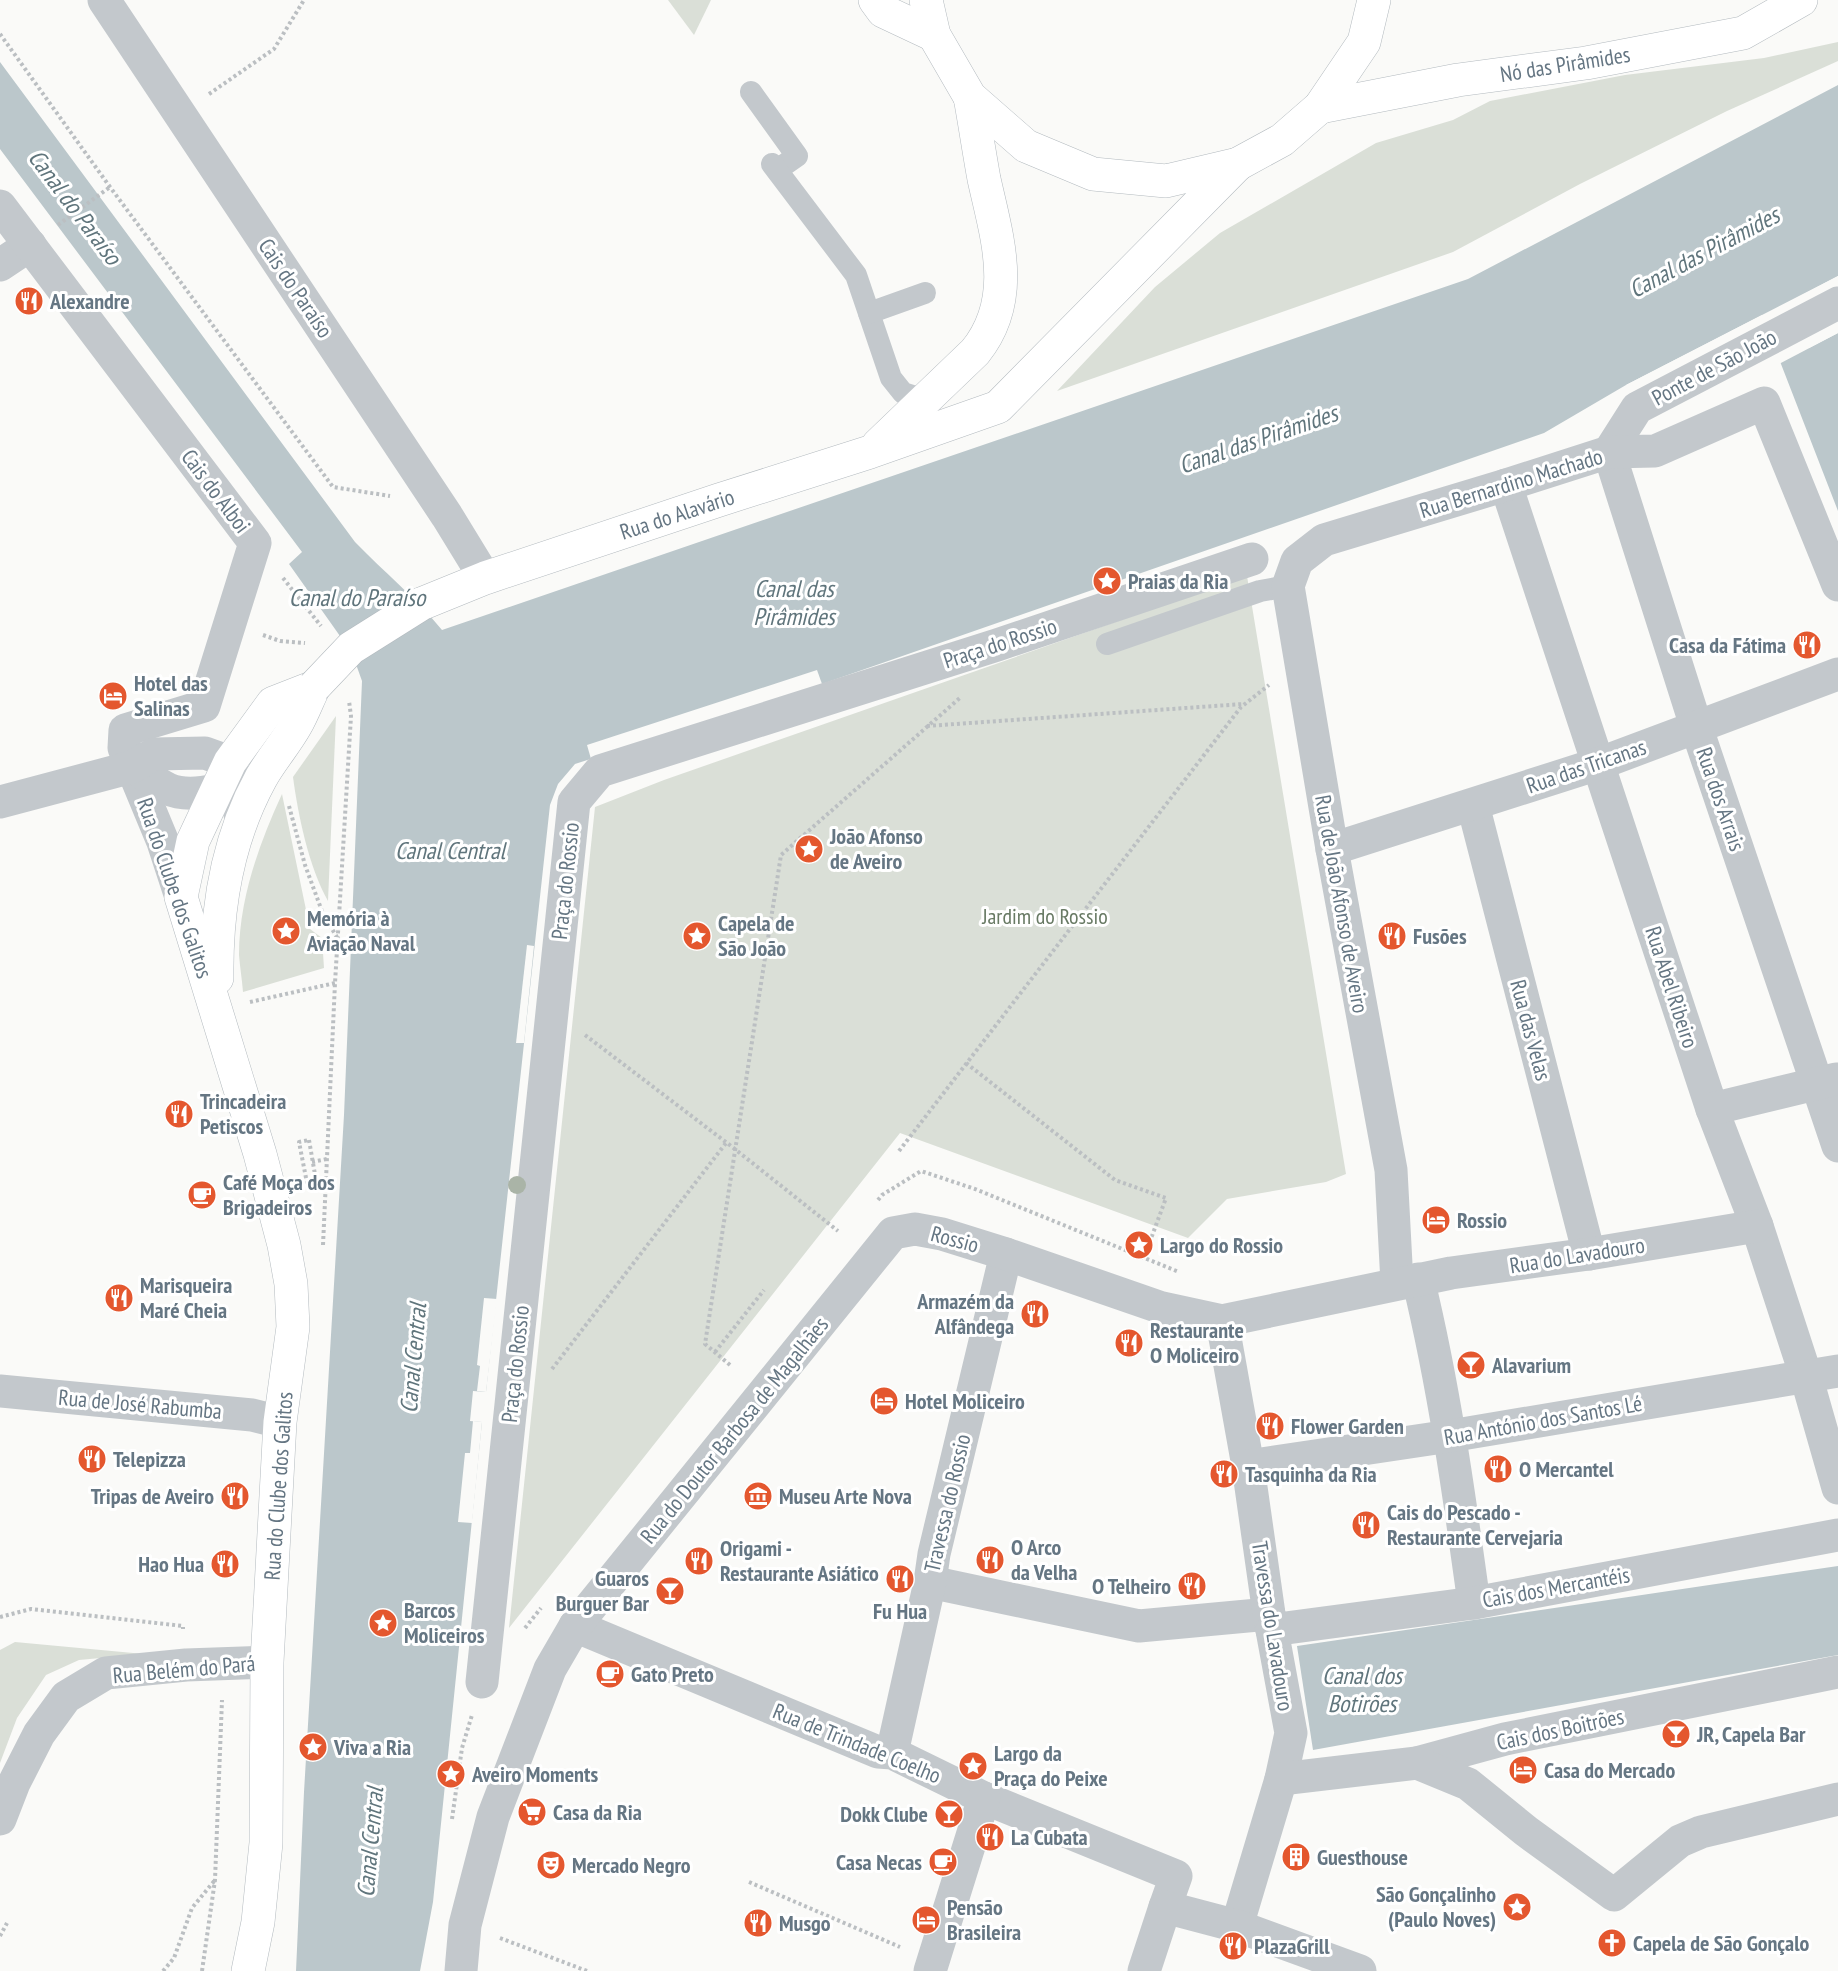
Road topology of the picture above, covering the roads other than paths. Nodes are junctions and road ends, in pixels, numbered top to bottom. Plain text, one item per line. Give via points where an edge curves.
1 (104, 0) edge
2 (874, 0) edge
3 (926, 0) edge
4 (1374, 0) edge
5 (1801, 0) edge
6 (934, 35) junction
7 (751, 92) dead end
8 (970, 97) junction
9 (1320, 107) junction
10 (1238, 164) junction
11 (0, 206) edge
12 (43, 236) junction
13 (0, 265) edge
14 (925, 292) dead end
15 (1838, 303) edge
16 (869, 313) junction
17 (925, 400) junction
18 (870, 452) junction
19 (1609, 452) junction
20 (1506, 485) junction
21 (1252, 559) dead end
22 (485, 578) junction
23 (1288, 585) junction
24 (1838, 585) edge
25 (1107, 644) dead end
26 (1838, 674) edge
27 (1696, 726) junction
28 (1598, 764) junction
29 (132, 767) junction
30 (235, 779) junction
31 (0, 802) edge
32 (1473, 805) junction
33 (1332, 849) junction
34 (181, 897) junction
35 (217, 1010) junction
36 (1827, 1081) edge
37 (1712, 1109) junction
38 (1838, 1146) edge
39 (1757, 1226) junction
40 (893, 1233) joint
41 (1006, 1254) junction
42 (1589, 1254) junction
43 (1408, 1281) junction
44 (1222, 1321) junction
45 (1822, 1373) edge
46 (0, 1391) edge
47 (279, 1422) junction
48 (1450, 1436) junction
49 (1248, 1466) junction
50 (1838, 1488) edge
51 (1838, 1535) edge
52 (930, 1582) junction
53 (1474, 1603) junction
54 (1270, 1622) junction
55 (575, 1626) junction
56 (267, 1662) junction
57 (1838, 1672) edge
58 (482, 1682) dead end
59 (892, 1753) junction
60 (1417, 1763) junction
61 (1281, 1779) junction
62 (984, 1798) junction
63 (1838, 1799) edge
64 (0, 1819) edge
65 (1165, 1907) junction
66 (1236, 1926) junction
67 (932, 1966) edge
68 (1339, 1967) edge
69 (248, 1971) edge
70 (461, 1971) edge
71 (1144, 1971) edge

1 - 22 street, Cais do Paraíso
2 - 6 main road via 883,11
3 - 6 main road
4 - 9 main road via 1364,42
5 - 9 main road, Nó das Pirâmides via 1743,33
6 - 8 main road
7 - 16 lane via 797,156 775,167 856,275
8 - 10 main road via 1026,146 1093,174 1166,181
8 - 17 main road via 999,241 1000,290 984,340
9 - 10 main road via 1282,140
10 - 18 main road, Rua do Alavário via 998,407
11 - 12 street, Cais do Alboi
12 - 13 street
12 - 29 street, Cais do Alboi via 255,543 204,706 125,730 124,748
14 - 16 lane
15 - 19 street, Ponte de São João via 1637,408
16 - 17 lane via 891,378 903,393
17 - 18 main road
18 - 22 main road, Rua do Alavário
19 - 20 street, Rua Bernardino Machado
19 - 24 street, Rua Bernardino Machado via 1655,451 1764,403
19 - 27 street, Rua dos Arrais
20 - 23 street, Rua Bernardino Machado via 1324,540 1297,561
20 - 28 street, Rua Abel Ribeiro
21 - 58 street, Praça do Rossio via 600,771 574,802
22 - 30 main road, Rua do Alavário, bridge via 421,604 351,648 314,687 273,704
23 - 25 lane
23 - 33 street, Rua de João Afonso de Aveiro
26 - 27 street, Rua das Tricanas
27 - 28 street, Rua das Tricanas
27 - 36 street, Rua dos Arrais
28 - 32 street, Rua das Tricanas
28 - 37 street, Rua Abel Ribeiro
29 - 30 street via 154,754 205,753
29 - 31 street
29 - 34 street, Rua do Clube dos Galitos
30 - 34 main road via 193,841
30 - 35 main road, Rua do Clube dos Galitos via 241,819 228,859 216,934
32 - 33 street, Rua das Tricanas
32 - 42 street, Rua das Velas
33 - 43 street, Rua de João Afonso de Aveiro
34 - 35 main road, Rua do Clube dos Galitos
35 - 47 main road, Rua do Clube dos Galitos via 275,1211 291,1284 293,1327
36 - 37 street
36 - 38 street, Rua dos Arrais
37 - 39 street, Rua Abel Ribeiro
39 - 42 street, Rua do Lavadouro
39 - 45 street, Rua Abel Ribeiro
40 - 41 street, Rossio via 915,1229 942,1234
40 - 55 street, Rua do Doutor Barbosa de Magalhães
41 - 44 street, Rossio via 1162,1308
41 - 52 street, Travessa do Rossio
42 - 43 street, Rua do Lavadouro
43 - 44 street, Rossio
43 - 48 street, Rua de João Afonso de Aveiro via 1429,1325
44 - 49 street, Travessa do Lavadouro
45 - 48 street, Rua António dos Santos Lé
45 - 50 street, Rua Abel Ribeiro
46 - 47 street, Rua de José Rabumba via 252,1415
47 - 56 main road, Rua do Clube dos Galitos
48 - 49 street, Rua António dos Santos Lé
48 - 53 street, Rua de João Afonso de Aveiro
49 - 54 street, Travessa do Lavadouro
51 - 53 street, Cais dos Mercantéis
52 - 54 street via 1139,1626
52 - 59 street, Travessa do Rossio
53 - 54 street, Cais dos Mercantéis
54 - 61 street, Travessa do Lavadouro via 1291,1733
55 - 59 street, Rua de Trindade Coelho via 878,1752
55 - 70 street, Rua do Doutor Barbosa de Magalhães via 550,1669 493,1817 465,1925
56 - 64 street, Rua Belém do Pará via 106,1673 66,1697 39,1734
56 - 69 main road, Rua do Clube dos Galitos via 266,1844 258,1922
57 - 60 street, Cais dos Boitrões via 1504,1739
59 - 62 street, Rua de Trindade Coelho
60 - 61 street, Cais dos Boitrões
60 - 63 street via 1468,1784 1614,1895 1680,1842 1701,1832
61 - 66 street, Travessa do Lavadouro
62 - 65 street, Rua de Trindade Coelho via 1176,1876
62 - 67 street
65 - 66 street
65 - 71 street
66 - 68 street

